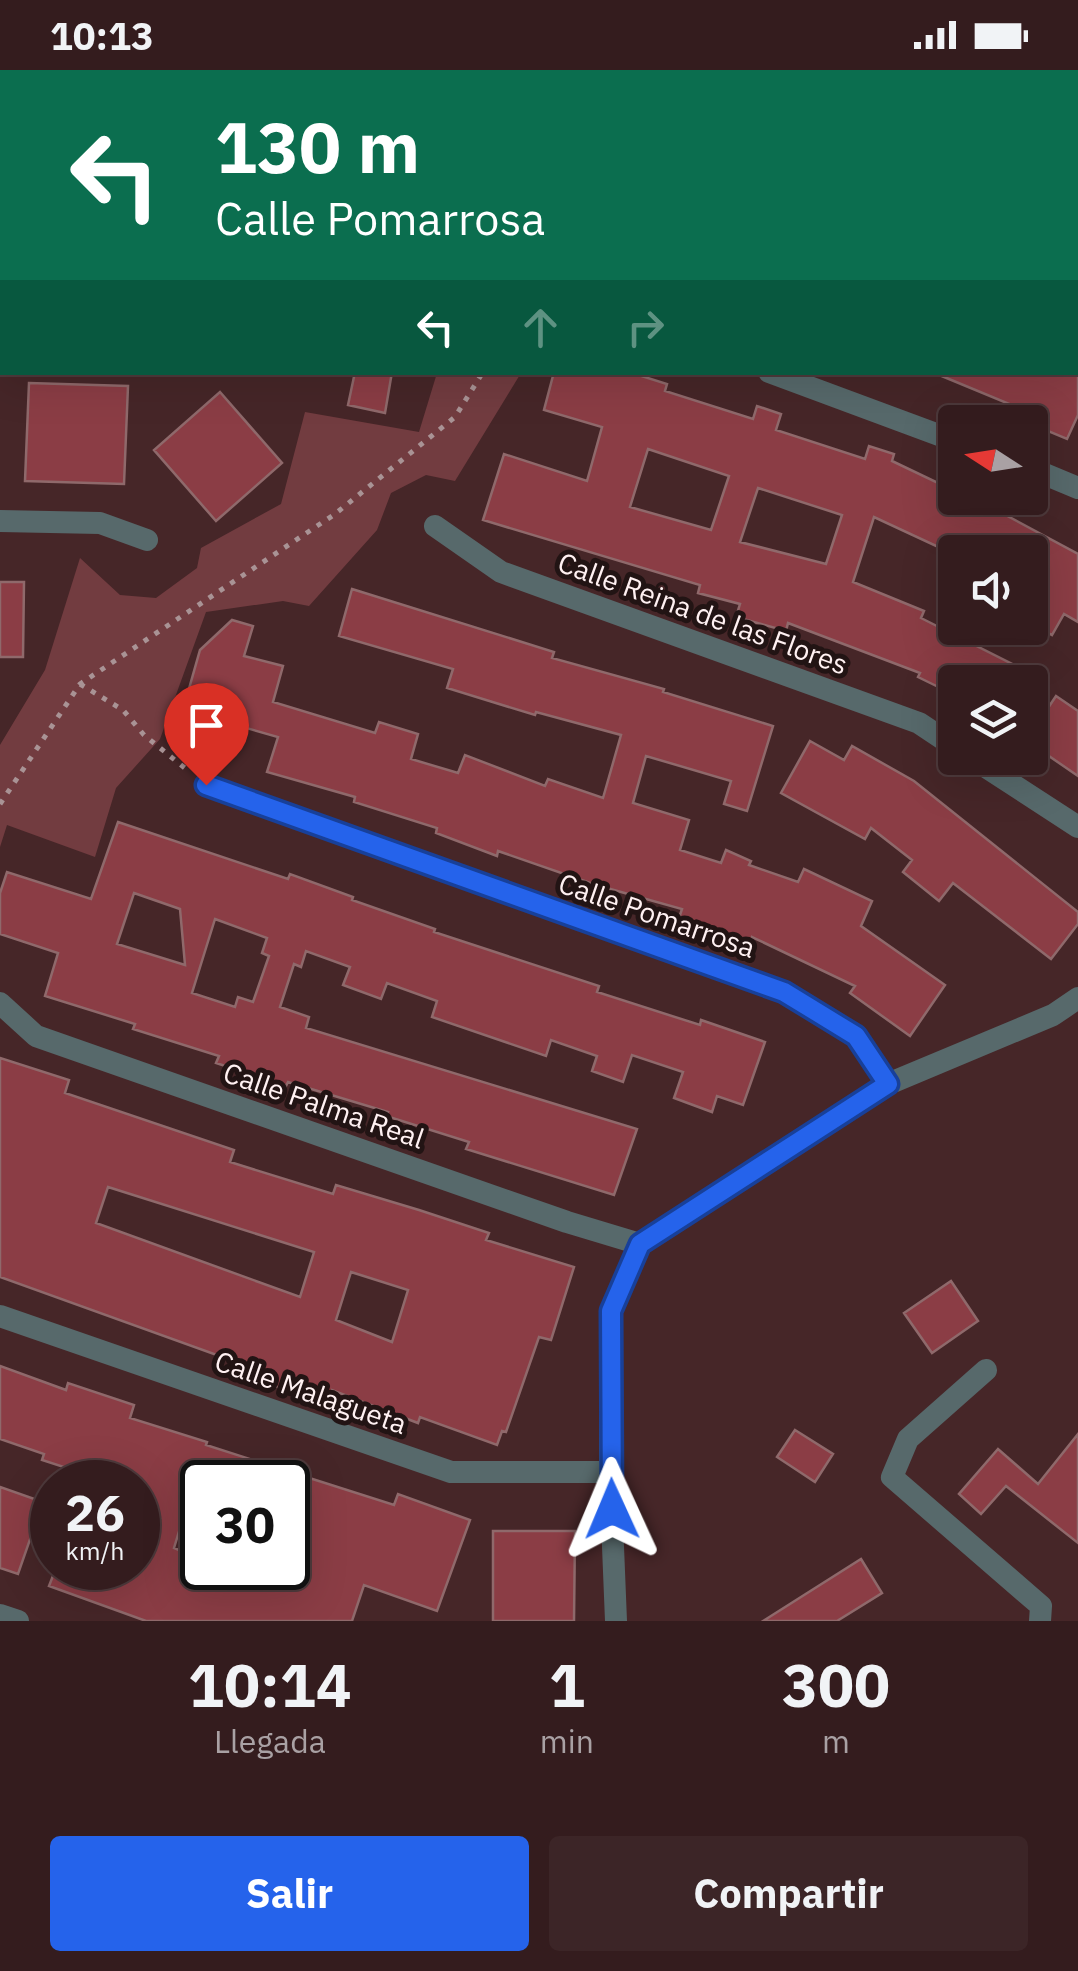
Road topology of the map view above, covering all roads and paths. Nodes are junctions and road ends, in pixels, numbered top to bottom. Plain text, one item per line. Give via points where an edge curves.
1 (481, 375) edge
2 (777, 375) edge
3 (938, 435) edge
4 (1048, 476) edge
5 (1078, 488) edge
6 (0, 522) edge
7 (435, 526) dead end
8 (147, 540) dead end
9 (80, 684) junction
10 (938, 736) edge
11 (998, 775) edge
12 (206, 785) joint
13 (0, 804) edge
14 (1078, 828) edge
15 (1078, 998) edge
16 (0, 1003) edge
17 (888, 1084) junction
18 (640, 1244) junction
19 (0, 1316) edge
20 (986, 1370) dead end
21 (610, 1472) junction
22 (0, 1615) edge
23 (18, 1621) edge
24 (616, 1621) edge
25 (1040, 1621) edge

1 - 9 path via 456,417 335,514
2 - 3 street
4 - 5 street
6 - 8 street via 100,523
7 - 10 street, Calle Reina de las Flores via 500,572 918,723
9 - 12 path via 123,710
9 - 13 path
11 - 14 street
12 - 17 street, Calle Pomarrosa via 784,992 856,1036
15 - 17 street
16 - 18 street, Calle Palma Real via 36,1036
17 - 18 street
18 - 21 street via 611,1311
19 - 21 street, Calle Malagueta via 451,1472
20 - 25 street via 908,1439 892,1477 1041,1606
21 - 24 street
22 - 23 street

